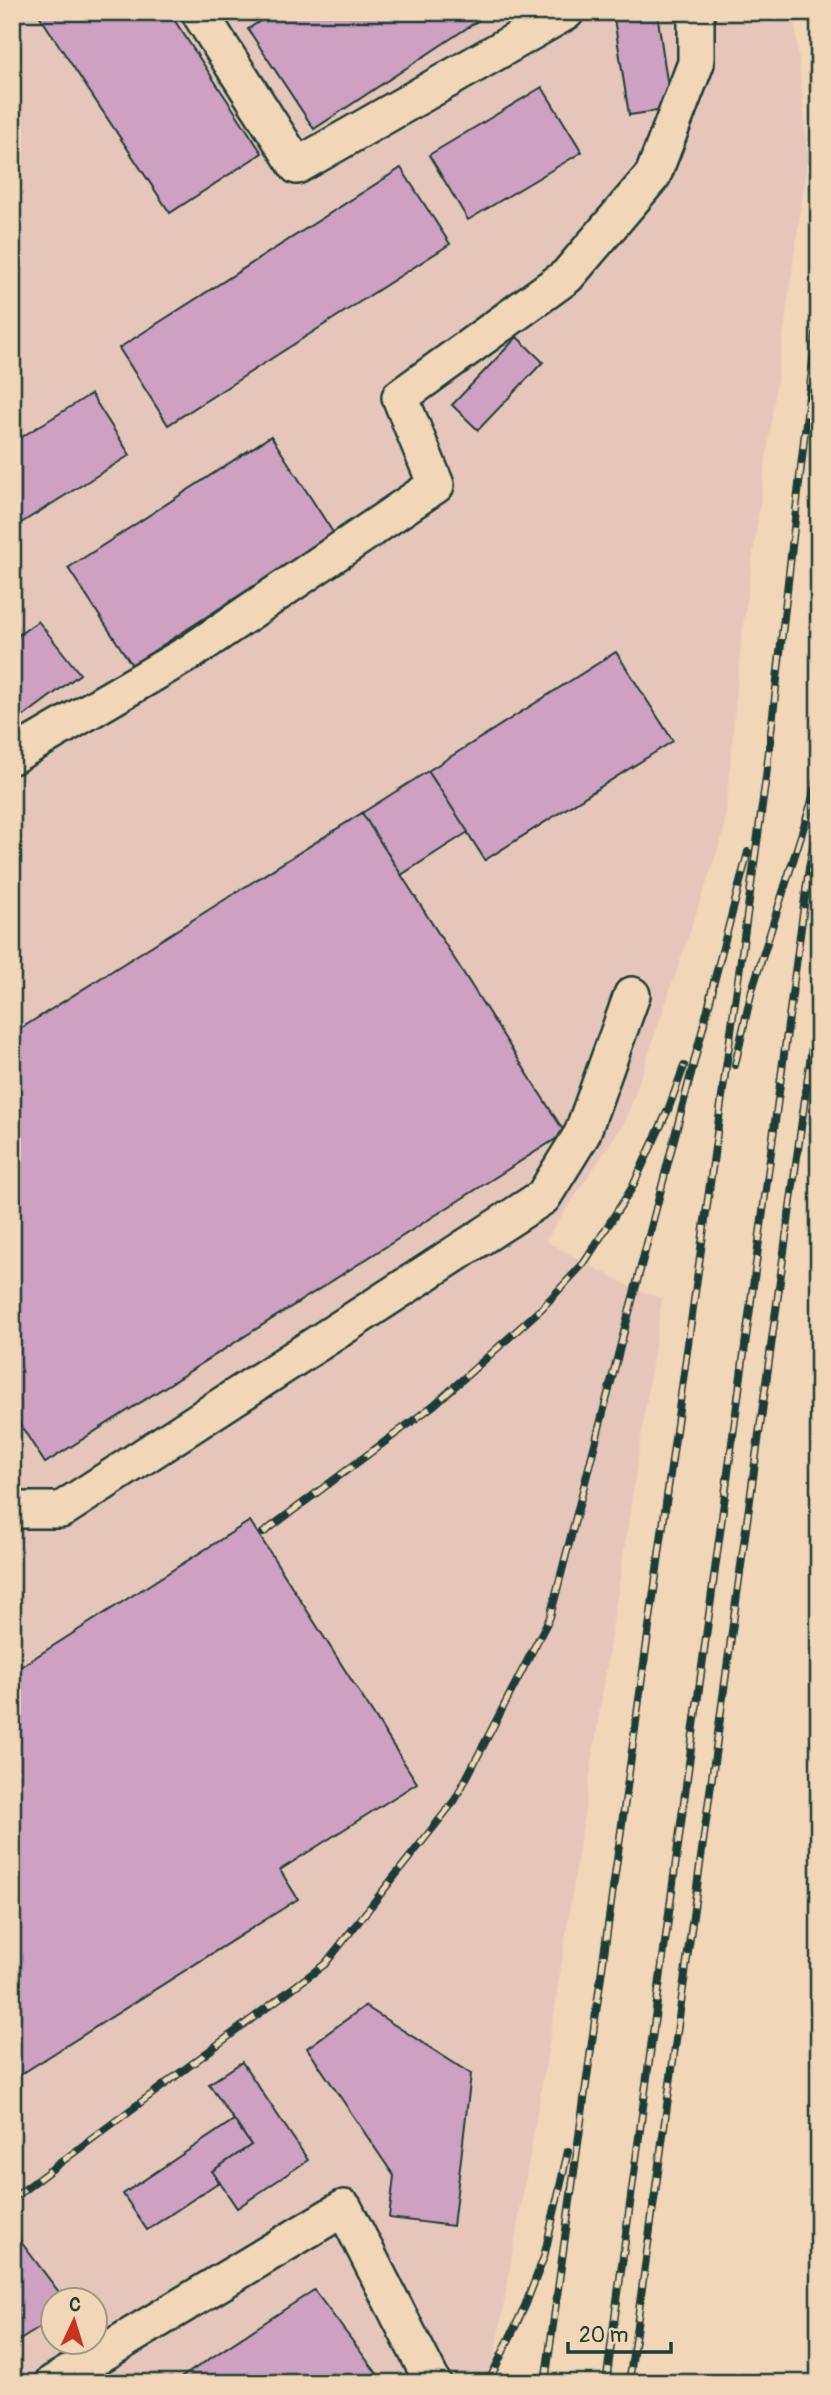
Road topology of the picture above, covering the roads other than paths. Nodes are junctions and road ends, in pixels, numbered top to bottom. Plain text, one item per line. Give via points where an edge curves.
1 (199, 12) edge
2 (566, 12) edge
3 (696, 12) edge
4 (12, 756) edge
5 (632, 995) dead end
6 (12, 1510) edge
7 (54, 2383) edge
8 (433, 2383) edge

1 - 2 lane via 297,166
3 - 4 lane via 696,63 653,176 567,276 400,397 436,485 192,651
5 - 6 lane via 582,1134 543,1197 61,1510
7 - 8 lane via 344,2208

